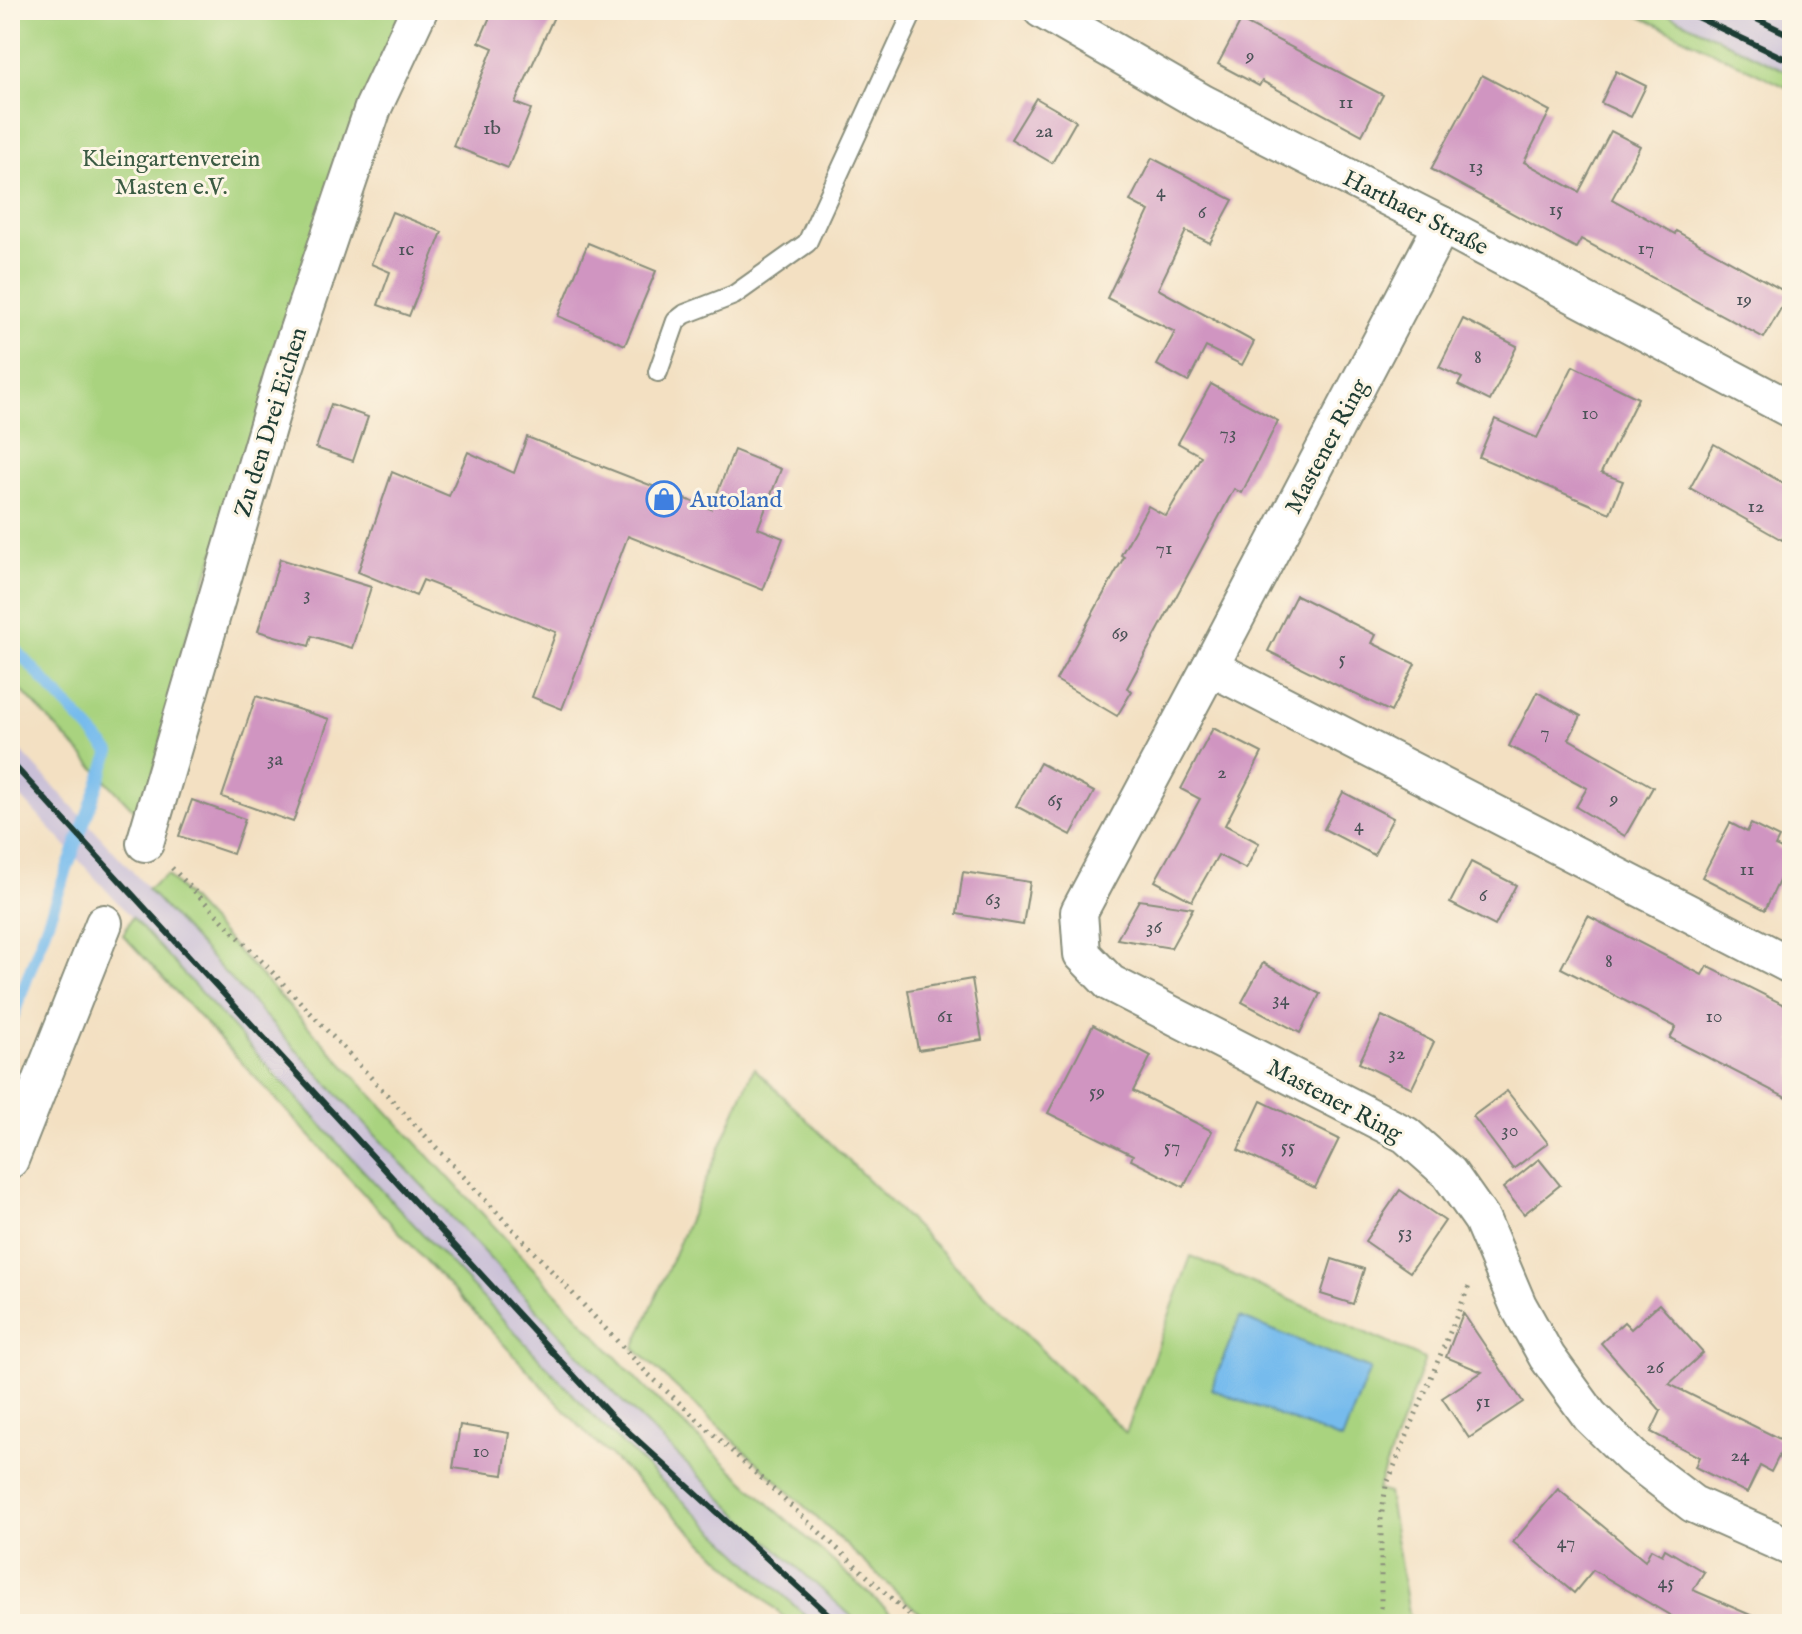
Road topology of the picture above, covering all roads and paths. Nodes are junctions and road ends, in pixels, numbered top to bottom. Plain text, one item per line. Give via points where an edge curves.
1 (419, 10) edge
2 (914, 10) edge
3 (1042, 10) edge
4 (1442, 225) junction
5 (658, 372) dead end
6 (1792, 410) edge
7 (1210, 667) junction
8 (145, 843) joint
9 (104, 923) dead end
10 (1792, 966) edge
11 (10, 1160) edge
12 (1498, 1259) junction
13 (1792, 1548) edge
14 (919, 1624) edge
15 (1378, 1624) edge

1 - 8 street, Zu den Drei Eichen via 373,108 282,377
2 - 5 lane via 807,243 734,295 676,321
3 - 4 street, Harthaer Straße via 1203,103
4 - 6 street, Harthaer Straße
4 - 7 street, Mastener Ring
7 - 10 street
7 - 12 street, Mastener Ring via 1079,912 1082,954 1110,983 1406,1135 1449,1173 1482,1220
8 - 14 path via 647,1373
9 - 11 street
12 - 13 street, Mastener Ring via 1547,1357 1633,1458 1693,1504
12 - 15 path via 1485,1265 1468,1288 1386,1486

